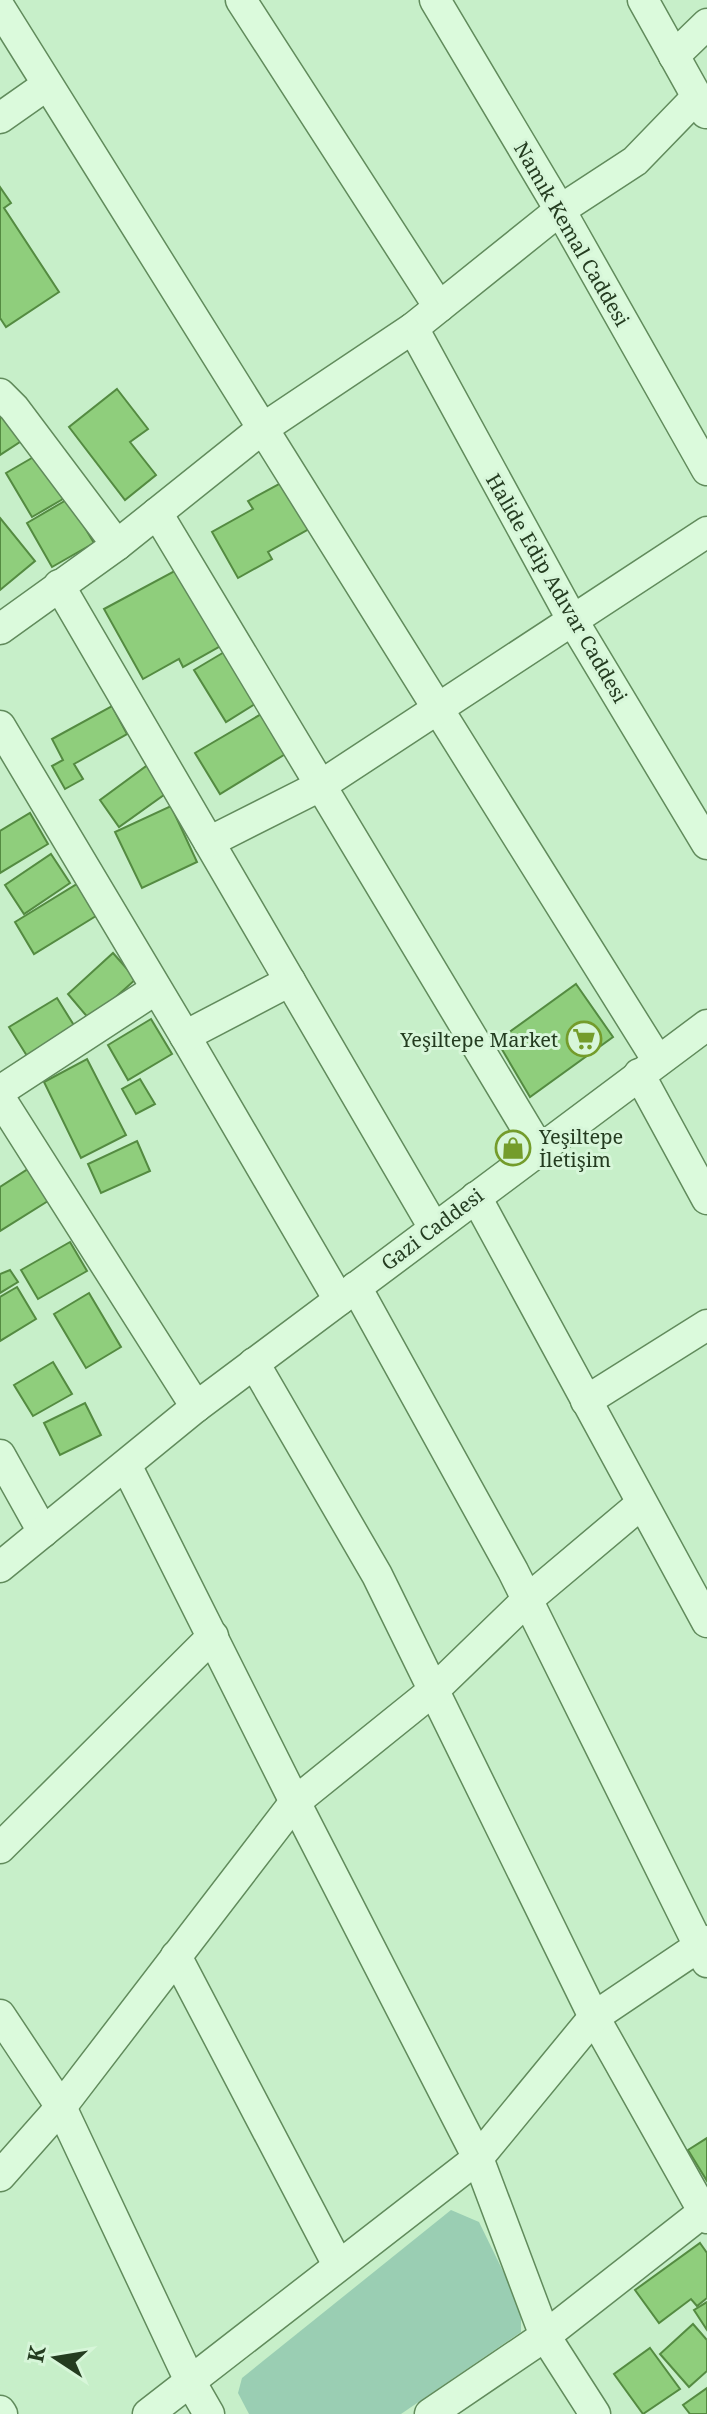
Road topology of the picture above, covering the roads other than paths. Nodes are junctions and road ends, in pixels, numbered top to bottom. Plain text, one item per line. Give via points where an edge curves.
1 (241, 0) edge
2 (435, 0) edge
3 (643, 0) edge
4 (0, 8) edge
5 (707, 24) edge
6 (674, 56) junction
7 (47, 85) junction
8 (702, 106) edge
9 (0, 118) edge
10 (560, 210) junction
11 (439, 307) junction
12 (413, 328) junction
13 (0, 394) edge
14 (262, 429) junction
15 (707, 470) edge
16 (157, 513) junction
17 (707, 532) edge
18 (117, 545) junction
19 (59, 585) junction
20 (573, 621) junction
21 (0, 629) edge
22 (438, 709) junction
23 (0, 726) edge
24 (320, 786) junction
25 (209, 842) junction
26 (707, 844) edge
27 (290, 981) junction
28 (156, 989) junction
29 (707, 1025) edge
30 (185, 1036) junction
31 (649, 1067) junction
32 (0, 1091) edge
33 (0, 1098) edge
34 (539, 1149) junction
35 (476, 1197) junction
36 (707, 1199) edge
37 (434, 1228) junction
38 (347, 1293) junction
39 (707, 1325) edge
40 (254, 1363) junction
41 (586, 1401) junction
42 (196, 1407) junction
43 (0, 1455) edge
44 (126, 1465) junction
45 (641, 1504) junction
46 (43, 1532) junction
47 (0, 1567) edge
48 (527, 1600) junction
49 (707, 1622) edge
50 (213, 1636) junction
51 (434, 1690) junction
52 (295, 1802) junction
53 (0, 1848) edge
54 (704, 1950) edge
55 (176, 1956) junction
56 (0, 2015) edge
57 (594, 2017) junction
58 (61, 2107) junction
59 (478, 2158) junction
60 (0, 2176) edge
61 (706, 2213) edge
62 (338, 2265) junction
63 (545, 2336) junction
64 (190, 2381) junction
65 (148, 2414) edge
66 (209, 2414) edge
67 (430, 2414) edge
68 (595, 2414) edge

1 - 11 street
2 - 10 street, Namık Kemal Caddesi
3 - 6 street
4 - 7 street
5 - 6 street
6 - 8 street
7 - 9 street
7 - 14 street
8 - 10 street via 635,161
10 - 11 street
10 - 15 street, Namık Kemal Caddesi
11 - 12 street
12 - 14 street
12 - 20 street, Halide Edip Adıvar Caddesi
13 - 18 street
14 - 16 street
14 - 22 street
16 - 18 street
16 - 24 street
17 - 20 street
18 - 19 street
19 - 21 street
19 - 25 street
20 - 22 street
20 - 26 street, Halide Edip Adıvar Caddesi
22 - 24 street
22 - 31 street
23 - 28 street
24 - 25 street
24 - 34 street
25 - 27 street
27 - 30 street
27 - 37 street
28 - 30 street
28 - 32 street
29 - 31 street, Gazi Caddesi
30 - 38 street
31 - 34 street, Gazi Caddesi
31 - 36 street
33 - 42 street
34 - 35 street, Gazi Caddesi
35 - 37 street, Gazi Caddesi
35 - 41 street
37 - 38 street, Gazi Caddesi
38 - 40 street, Gazi Caddesi
38 - 48 street
39 - 41 street
40 - 42 street, Gazi Caddesi
40 - 51 street via 377,1575
41 - 45 street
42 - 44 street, Gazi Caddesi
43 - 46 street
44 - 46 street, Gazi Caddesi
44 - 50 street
45 - 48 street
45 - 49 street
46 - 47 street, Gazi Caddesi
48 - 51 street
48 - 54 street
50 - 52 street
50 - 53 street
51 - 52 street
51 - 57 street
52 - 55 street
52 - 59 street
54 - 57 street
55 - 58 street
55 - 62 street
56 - 58 street
57 - 59 street
57 - 61 street
58 - 60 street
58 - 64 street
59 - 62 street
59 - 63 street
61 - 63 street
62 - 64 street
63 - 67 street
63 - 68 street
64 - 65 street
64 - 66 street

